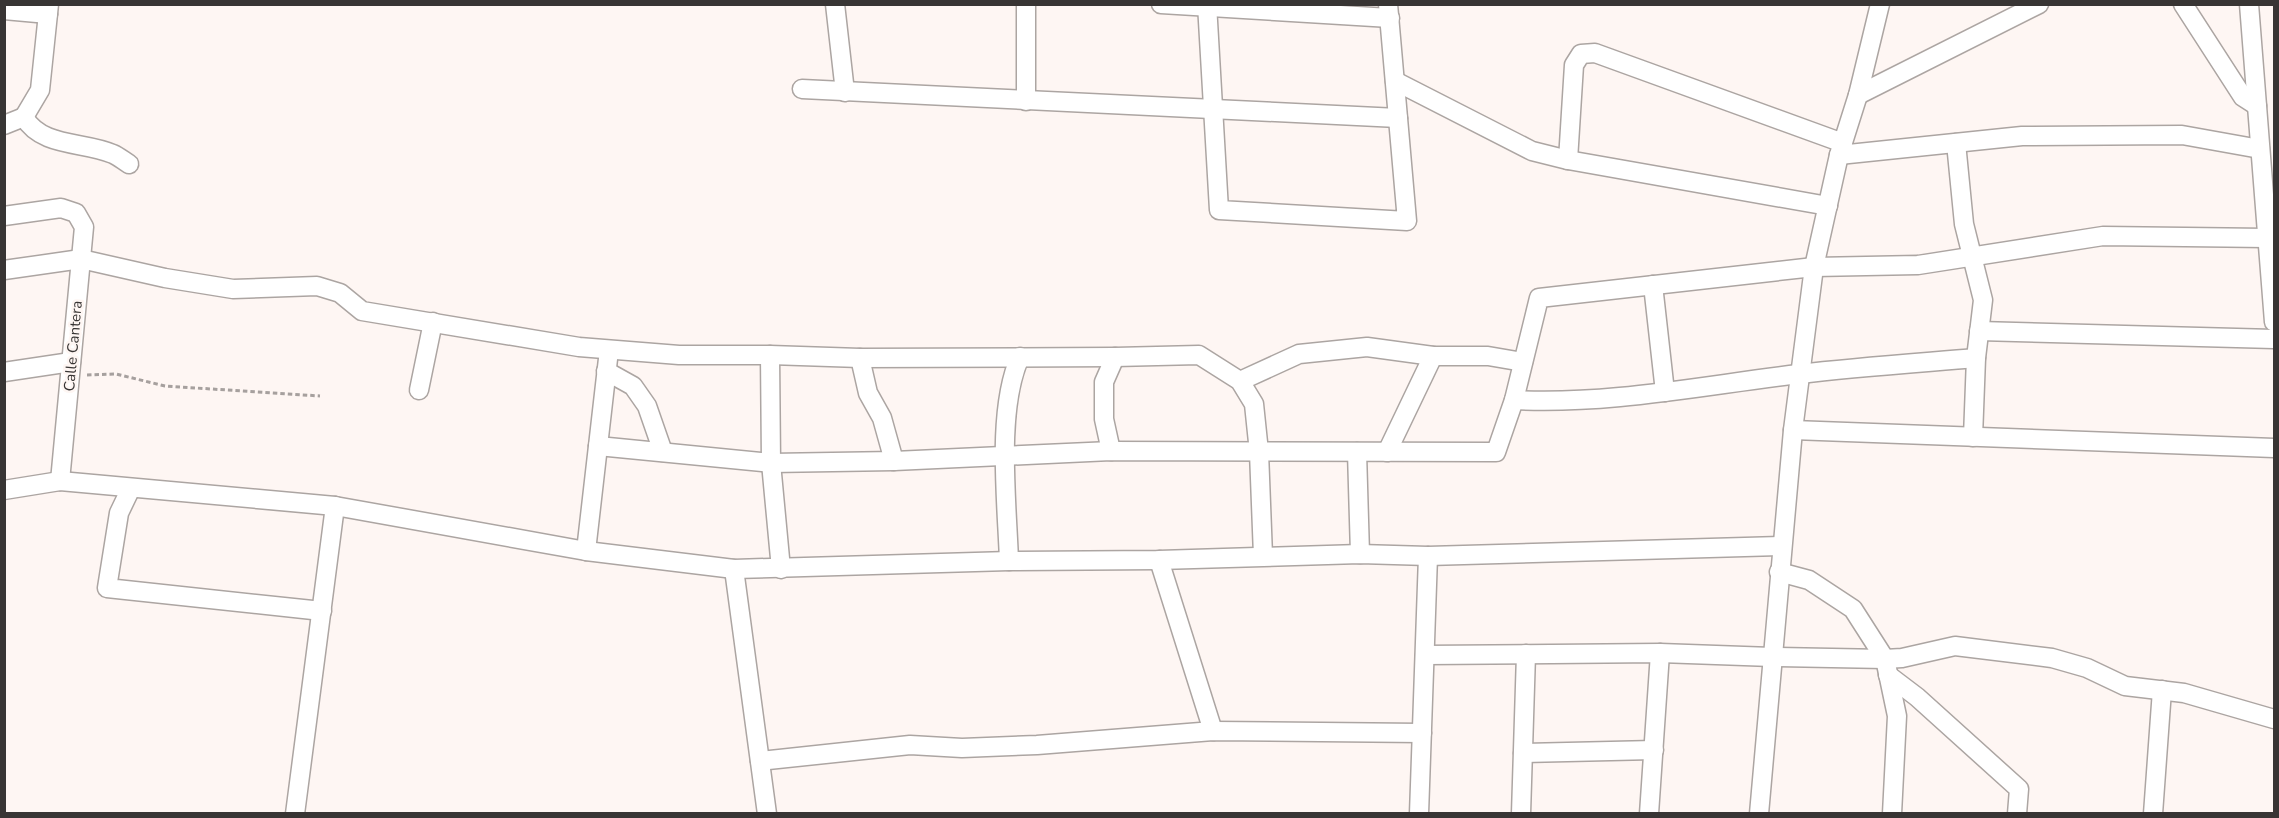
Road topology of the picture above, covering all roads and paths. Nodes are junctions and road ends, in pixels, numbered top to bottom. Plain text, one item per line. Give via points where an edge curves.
1 (835, 4) edge
2 (1026, 4) edge
3 (1161, 4) edge
4 (1880, 4) edge
5 (2039, 4) edge
6 (2183, 4) edge
7 (2249, 4) edge
8 (1208, 6) edge
9 (49, 9) edge
10 (4, 10) edge
11 (1389, 11) edge
12 (1395, 81) junction
13 (802, 89) dead end
14 (845, 92) junction
15 (1858, 95) junction
16 (1026, 101) junction
17 (2257, 106) junction
18 (1215, 111) junction
19 (24, 117) junction
20 (1398, 118) junction
21 (4, 125) edge
22 (1956, 143) junction
23 (1841, 149) junction
24 (2260, 149) junction
25 (1568, 160) junction
26 (129, 164) dead end
27 (2268, 174) edge
28 (1828, 206) junction
29 (4, 216) edge
30 (2268, 238) junction
31 (1972, 256) junction
32 (81, 259) junction
33 (1814, 267) junction
34 (4, 270) edge
35 (2273, 271) edge
36 (1653, 285) junction
37 (434, 322) junction
38 (2274, 322) edge
39 (1979, 331) junction
40 (2274, 339) edge
41 (609, 350) junction
42 (770, 355) junction
43 (1433, 356) junction
44 (1020, 357) junction
45 (1115, 357) junction
46 (860, 358) junction
47 (1976, 358) junction
48 (1523, 363) junction
49 (70, 369) junction
50 (606, 371) junction
51 (4, 372) edge
52 (1801, 374) junction
53 (1240, 381) junction
54 (419, 390) dead end
55 (1665, 392) junction
56 (320, 396) dead end
57 (1514, 400) junction
58 (1793, 430) junction
59 (1972, 437) junction
60 (598, 446) junction
61 (2274, 448) edge
62 (1111, 451) junction
63 (663, 452) junction
64 (1259, 452) junction
65 (1358, 452) junction
66 (1387, 452) junction
67 (1005, 456) junction
68 (894, 461) junction
69 (771, 463) junction
70 (60, 481) junction
71 (131, 488) junction
72 (4, 490) edge
73 (335, 506) junction
74 (1782, 546) junction
75 (586, 551) junction
76 (1360, 554) junction
77 (1263, 556) junction
78 (1428, 556) junction
79 (1159, 560) junction
80 (1009, 561) junction
81 (734, 569) junction
82 (781, 569) junction
83 (1779, 572) junction
84 (322, 611) junction
85 (1660, 653) junction
86 (1526, 654) junction
87 (1425, 655) junction
88 (1772, 657) junction
89 (1887, 667) junction
90 (2162, 690) junction
91 (2274, 719) edge
92 (1213, 730) junction
93 (1422, 733) junction
94 (1654, 750) junction
95 (1523, 753) junction
96 (760, 761) junction
97 (296, 813) edge
98 (767, 813) edge
99 (1419, 813) edge
100 (1521, 813) edge
101 (1649, 813) edge
102 (1759, 813) edge
103 (1892, 813) edge
104 (2017, 813) edge
105 (2153, 813) edge

1 - 14 street
2 - 16 street
3 - 8 street
4 - 15 street
5 - 15 street
6 - 17 street via 2242,97
7 - 17 street
8 - 11 street
8 - 18 street
9 - 10 street
9 - 19 street via 40,90
11 - 12 street
12 - 20 street
12 - 25 street via 1532,151
13 - 14 street
14 - 16 street
15 - 23 street
16 - 18 street
17 - 24 street
18 - 20 street
18 - 20 street via 1219,210 1407,221
19 - 21 street
19 - 26 street via 30,128 50,139 113,154
22 - 23 street
22 - 24 street via 2022,136 2182,135
22 - 31 street via 1964,224
23 - 25 street via 1595,53 1581,54 1574,65
23 - 28 street
24 - 27 street
25 - 28 street
27 - 30 street
28 - 33 street
29 - 32 street, Calle Cantera via 61,208 75,213 84,226
30 - 31 street via 2103,236
30 - 35 street
31 - 33 street via 1918,265
31 - 39 street via 1983,300
32 - 34 street
32 - 37 street via 233,289 317,286 340,293 362,310
32 - 49 street, Calle Cantera
33 - 36 street
33 - 52 street
35 - 38 street
36 - 48 street via 1539,298
36 - 55 street
37 - 41 street
37 - 54 street
39 - 40 street
39 - 47 street
41 - 42 street
41 - 50 street
42 - 46 street
42 - 69 street
43 - 48 street via 1488,356
43 - 53 street via 1367,347 1299,354
43 - 66 street
44 - 45 street
44 - 46 street
44 - 67 street via 1012,374
45 - 53 street via 1199,355
45 - 62 street via 1104,382 1104,419
46 - 68 street via 868,393 882,418
47 - 52 street
47 - 59 street
48 - 57 street
49 - 51 street
49 - 56 path via 116,374 165,386
49 - 70 street, Calle Cantera
50 - 60 street
50 - 63 street via 633,386 647,406
52 - 55 street
52 - 58 street
53 - 64 street via 1254,404
55 - 57 street via 1557,402
57 - 66 street via 1496,452
58 - 59 street
58 - 74 street
59 - 61 street
60 - 63 street
60 - 75 street
62 - 64 street
62 - 67 street
63 - 69 street
64 - 65 street
64 - 77 street
65 - 66 street
65 - 76 street
67 - 68 street
67 - 80 street
68 - 69 street
69 - 82 street
70 - 71 street
70 - 72 street
71 - 73 street
71 - 84 street via 119,513 107,588
73 - 75 street
73 - 84 street
74 - 78 street
74 - 83 street
75 - 81 street
76 - 77 street
76 - 78 street
77 - 79 street
78 - 87 street
79 - 80 street
79 - 92 street
80 - 82 street
81 - 82 street
81 - 96 street
83 - 88 street
83 - 89 street via 1809,580 1853,609
84 - 97 street
85 - 86 street
85 - 88 street
85 - 94 street
86 - 87 street
86 - 95 street
87 - 93 street
88 - 89 street
88 - 102 street
89 - 90 street via 1902,658 1955,646 2052,658 2087,668 2125,686
89 - 103 street via 1897,717
89 - 104 street via 2019,789
90 - 91 street
90 - 105 street
92 - 93 street
92 - 96 street via 1037,745 910,745
93 - 99 street
94 - 95 street
94 - 101 street
95 - 100 street
96 - 98 street

